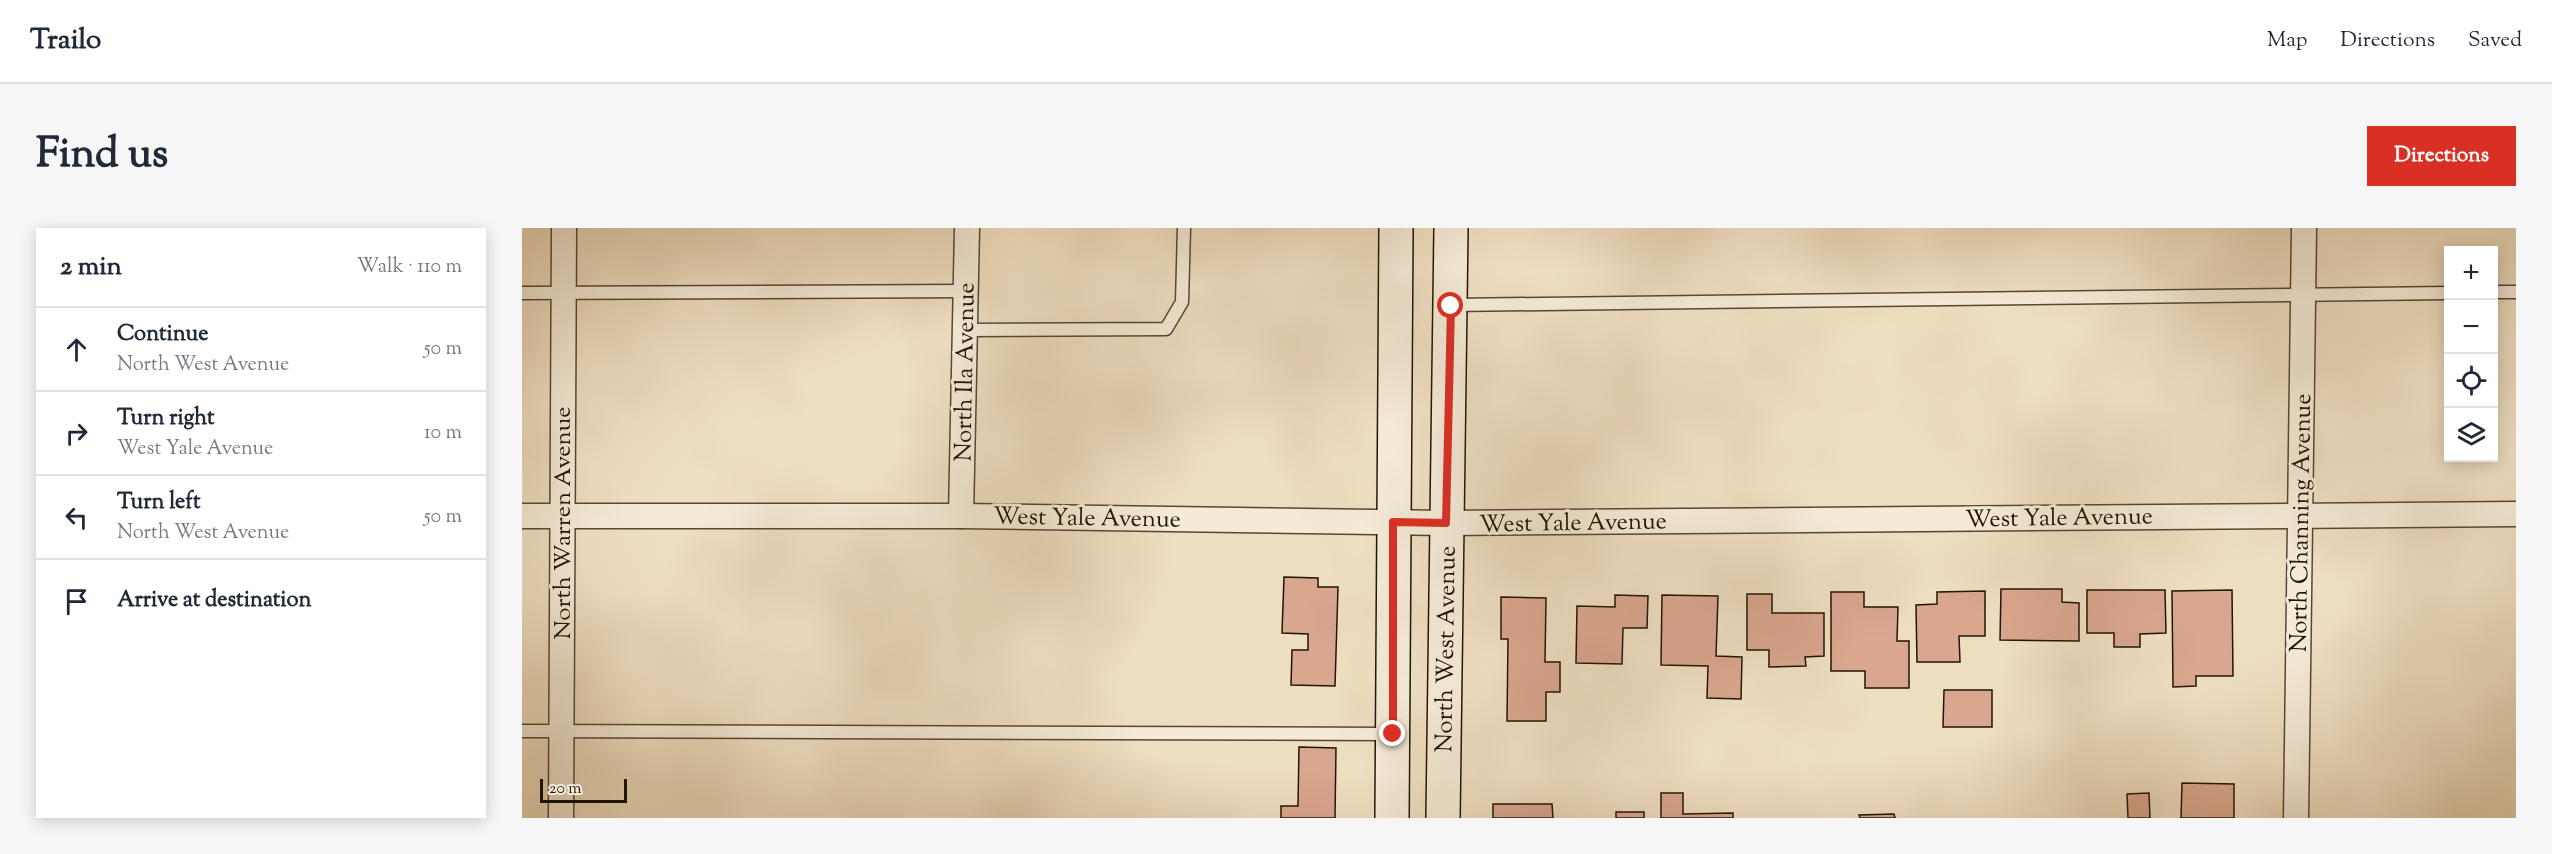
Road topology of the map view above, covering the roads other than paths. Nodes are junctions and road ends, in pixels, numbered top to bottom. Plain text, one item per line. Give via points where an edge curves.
1 (564, 228) edge
2 (967, 228) edge
3 (1184, 228) edge
4 (1396, 228) edge
5 (1451, 228) edge
6 (2304, 228) edge
7 (966, 291) junction
8 (563, 292) junction
9 (2498, 292) edge
10 (2516, 292) edge
11 (522, 293) edge
12 (2444, 293) edge
13 (2303, 294) junction
14 (1451, 306) junction
15 (965, 330) junction
16 (2516, 514) edge
17 (2299, 515) junction
18 (522, 516) edge
19 (562, 516) junction
20 (961, 516) junction
21 (1393, 522) junction
22 (1446, 523) junction
23 (522, 731) edge
24 (561, 731) junction
25 (1393, 734) junction
26 (561, 818) edge
27 (1392, 818) edge
28 (1443, 818) edge
29 (2296, 818) edge

1 - 8 street, North Warren Avenue
2 - 7 street, North Ila Avenue
3 - 15 lane via 1182,302 1166,329
4 - 21 main road
5 - 14 main road, North West Avenue
6 - 13 street, North Channing Avenue
7 - 8 lane
7 - 15 street, North Ila Avenue
8 - 11 lane
8 - 19 street, North Warren Avenue
9 - 10 lane
12 - 13 lane
13 - 14 lane
13 - 17 street, North Channing Avenue
14 - 22 main road, North West Avenue
15 - 20 street, North Ila Avenue
16 - 17 street, West Yale Avenue
17 - 22 street, West Yale Avenue
17 - 29 street, North Channing Avenue
18 - 19 street, West Yale Avenue
19 - 20 street, West Yale Avenue
19 - 24 street, North Warren Avenue
20 - 21 street, West Yale Avenue
21 - 22 street, West Yale Avenue
21 - 25 main road
22 - 28 main road, North West Avenue
23 - 24 lane
24 - 25 lane
24 - 26 street, North Warren Avenue
25 - 27 main road

